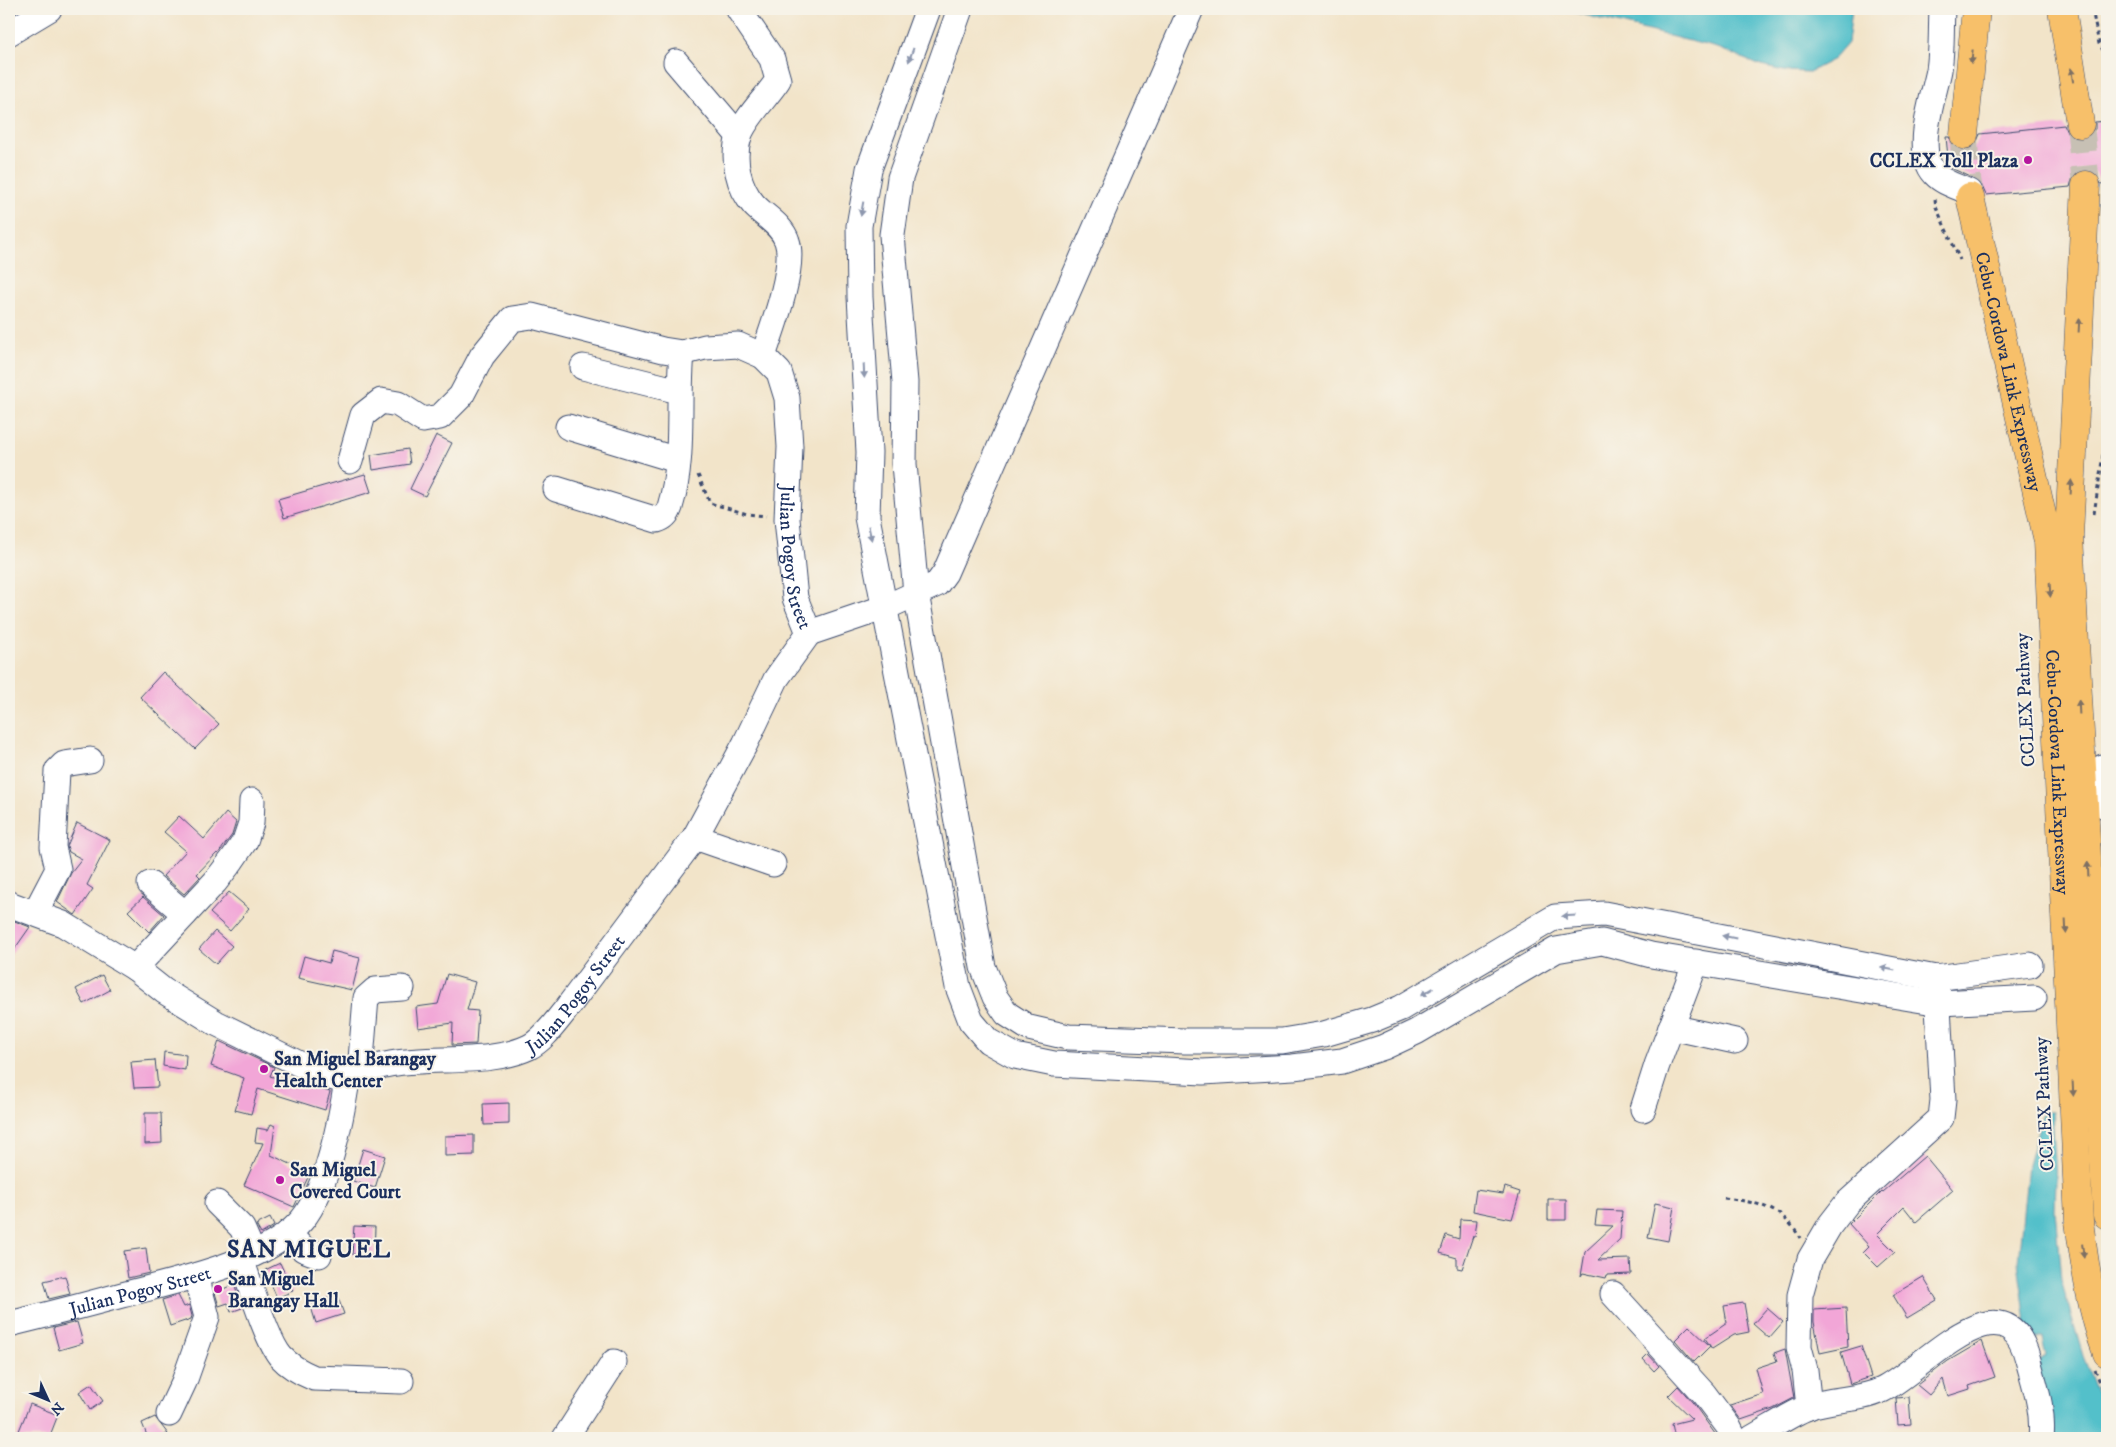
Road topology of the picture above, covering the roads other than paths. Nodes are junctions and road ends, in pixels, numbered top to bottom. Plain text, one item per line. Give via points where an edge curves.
1 (49, 9) edge
2 (928, 9) edge
3 (960, 9) edge
4 (1191, 9) edge
5 (1942, 9) edge
6 (1976, 9) edge
7 (2062, 9) edge
8 (739, 10) dead end
9 (9, 33) edge
10 (676, 62) dead end
11 (2080, 124) tunnel mouth
12 (1964, 135) tunnel mouth
13 (739, 136) junction
14 (2086, 186) tunnel mouth
15 (1970, 194) joint
16 (682, 353) junction
17 (763, 356) junction
18 (583, 367) dead end
19 (679, 391) junction
20 (568, 427) dead end
21 (678, 460) junction
22 (350, 461) dead end
23 (556, 489) dead end
24 (916, 593) junction
25 (886, 607) junction
26 (809, 633) junction
27 (2081, 743) junction
28 (90, 760) dead end
29 (2105, 769) edge
30 (252, 801) dead end
31 (2107, 806) edge
32 (695, 837) junction
33 (774, 864) dead end
34 (150, 884) dead end
35 (9, 904) edge
36 (35, 913) junction
37 (185, 914) junction
38 (2107, 924) edge
39 (1696, 962) junction
40 (2093, 963) junction
41 (2030, 965) dead end
42 (135, 968) junction
43 (1936, 978) junction
44 (402, 988) dead end
45 (2034, 998) dead end
46 (1940, 1003) junction
47 (1671, 1027) junction
48 (1735, 1041) dead end
49 (353, 1077) junction
50 (1643, 1109) dead end
51 (217, 1203) dead end
52 (2107, 1215) edge
53 (288, 1233) junction
54 (319, 1255) dead end
55 (247, 1256) junction
56 (196, 1276) junction
57 (1613, 1294) dead end
58 (9, 1324) edge
59 (2100, 1359) edge
60 (614, 1362) dead end
61 (401, 1381) dead end
62 (1809, 1407) junction
63 (170, 1414) dead end
64 (566, 1438) edge
65 (1734, 1438) edge
66 (1752, 1438) edge
67 (2041, 1438) edge

1 - 9 street
2 -> 25 street via 869,169 859,226 869,452 867,517
3 - 24 street via 900,178 892,235 905,382 904,464
4 - 24 street via 944,573 937,584
5 - 15 street via 1939,69 1929,106 1926,148 1933,170 1942,179
6 -> 12 highway
11 -> 7 highway
8 - 13 street via 772,59 778,80
10 - 13 street
13 - 17 street via 738,176 746,196 772,220 787,240 788,261 780,305
27 -> 14 highway, Cebu-Cordova Link Expressway via 2069,536
15 -> 59 highway, Cebu-Cordova Link Expressway via 2048,541 2080,1221
16 - 17 street via 705,347 738,345
16 - 19 street
16 - 22 street via 532,316 512,319 482,356 461,396 440,417 423,420 398,404 381,402 363,414
17 - 26 street, Julian Pogoy Street via 779,372 787,398 790,447 787,519 795,598
18 - 19 street
19 - 21 street
20 - 21 street
21 - 23 street via 670,508 657,520
24 - 25 street
43 -> 24 street via 1668,925 1594,914 1555,917 1401,1008 1324,1034 1282,1041 1186,1041 1068,1037 1029,1028 1007,1014 995,997 983,967
25 - 26 street
25 - 39 street via 958,987 971,1021 988,1041 1014,1056 1054,1064 1203,1072 1342,1061 1416,1032 1556,950 1602,942 1651,955
26 - 32 street, Julian Pogoy Street via 776,679 741,753
27 - 29 street
40 -> 27 highway, Cebu-Cordova Link Expressway
28 - 36 street via 64,764 57,771 53,847 58,869
29 - 31 street
30 - 37 street via 251,823 245,841 215,882
32 - 33 street
32 - 49 street, Julian Pogoy Street via 541,1038 529,1046 500,1055 396,1064 368,1069
34 - 37 street
35 - 36 street
36 - 42 street via 63,924
37 - 42 street
38 - 40 street
39 - 46 street
39 - 47 street
40 - 52 highway, Cebu-Cordova Link Expressway
41 - 43 street
42 - 49 street via 164,991 216,1022 322,1074
43 - 46 street
44 - 49 street via 376,990 366,998
45 - 46 street
46 - 62 street via 1941,1118 1847,1203 1810,1258 1800,1294 1799,1347
47 - 48 street
47 - 50 street
49 - 53 street, Julian Pogoy Street via 316,1198 302,1220
51 - 55 street via 242,1228
53 - 54 street via 303,1249
53 - 55 street, Julian Pogoy Street
55 - 56 street, Julian Pogoy Street
55 - 61 street via 262,1319 280,1356 300,1373 314,1378
56 - 58 street, Julian Pogoy Street
56 - 63 street via 207,1317
57 - 65 street via 1704,1394
60 - 64 street
62 - 66 street
62 - 67 street via 1882,1390 1910,1374 1955,1336 1973,1328 2000,1324 2012,1328 2026,1353 2041,1410

